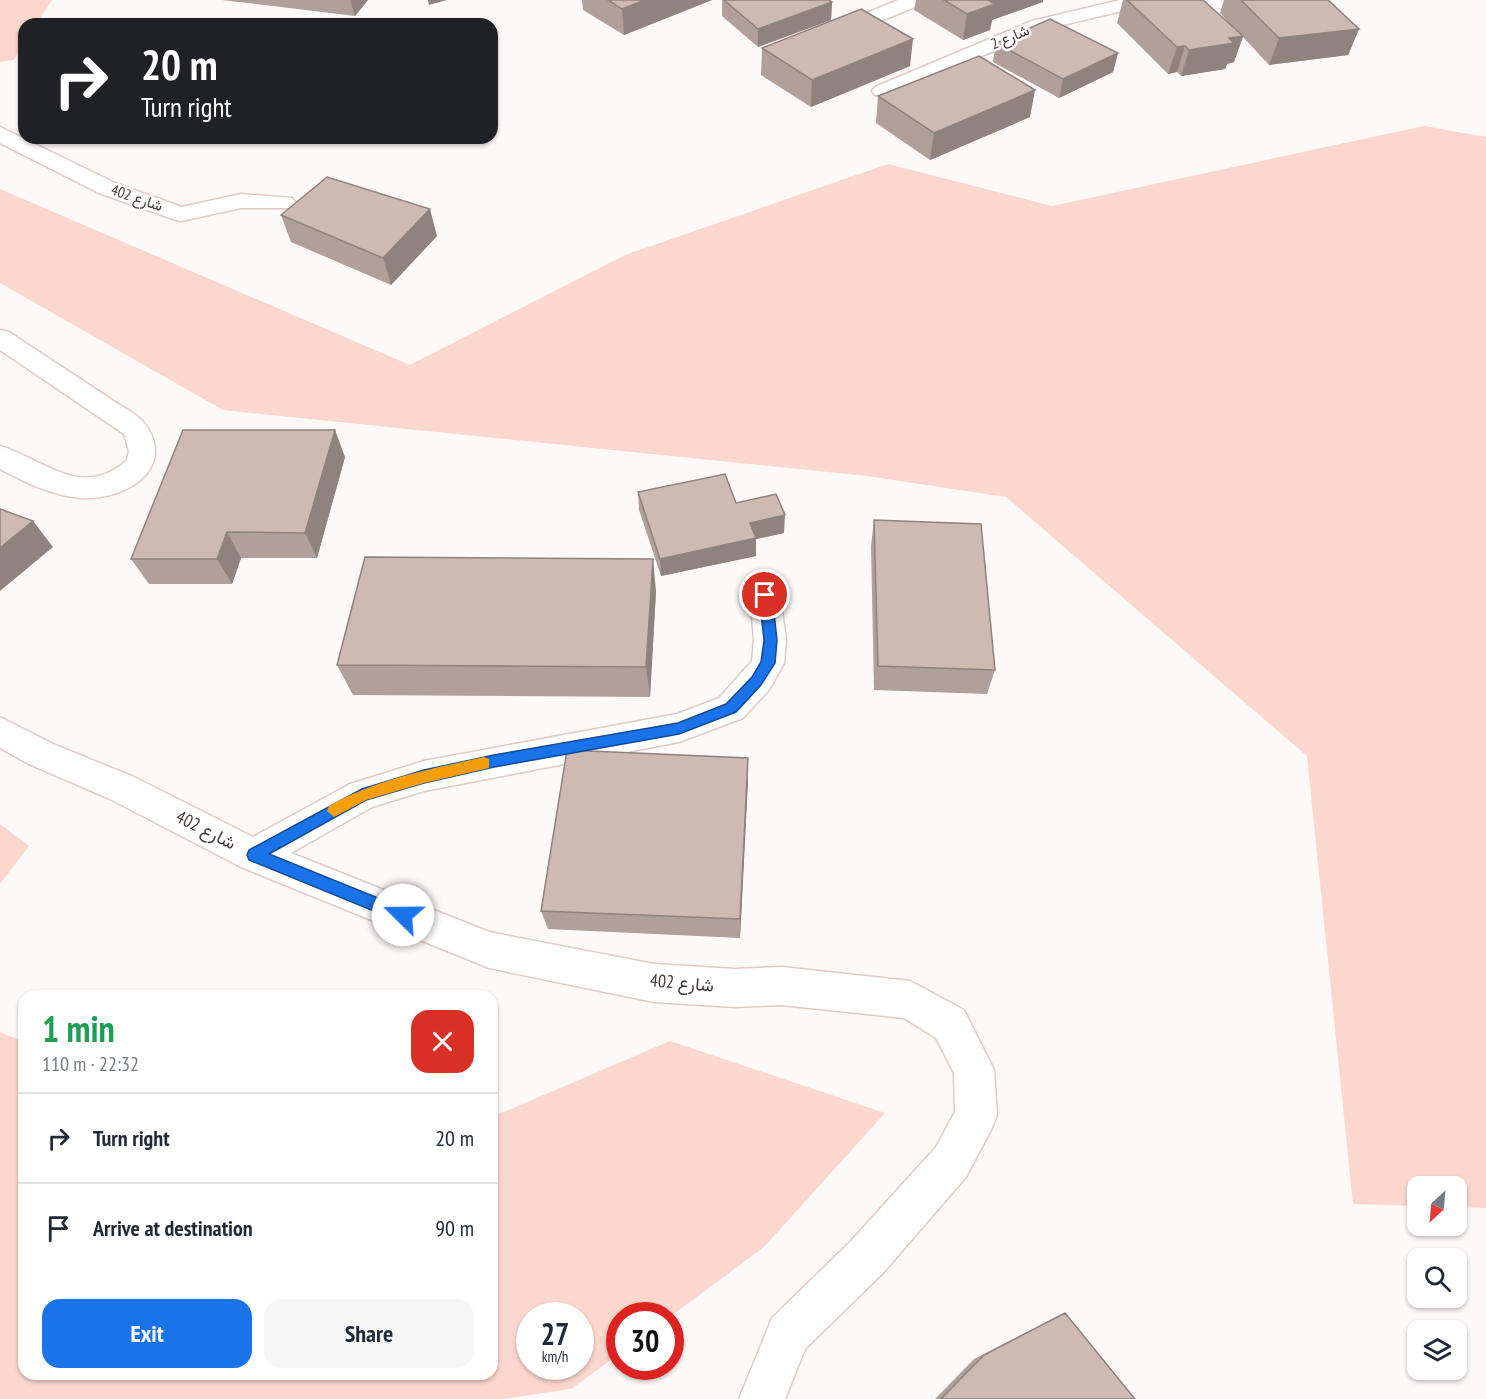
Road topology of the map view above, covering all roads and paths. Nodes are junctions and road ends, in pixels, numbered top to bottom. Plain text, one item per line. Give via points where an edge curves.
1 (915, 0) edge
2 (1144, 0) edge
3 (820, 40) edge
4 (882, 91) dead end
5 (0, 134) edge
6 (18, 143) edge
7 (20, 144) edge
8 (284, 203) dead end
9 (0, 338) edge
10 (0, 456) edge
11 (765, 595) dead end
12 (0, 731) edge
13 (254, 855) junction
14 (762, 1399) edge

1 - 3 street
2 - 4 street, شارع 2 via 1039,25
5 - 6 street, شارع 402
7 - 8 street, شارع 402 via 107,188 182,214 241,201
9 - 10 street via 134,428 144,445 142,459 129,475 107,486 85,490 38,478
11 - 13 street via 770,640 768,663 731,708 679,728 494,761 362,795
12 - 13 street, شارع 402
13 - 14 street, شارع 402 via 489,950 654,982 735,988 782,986 910,1000 950,1024 974,1070 976,1115 951,1162 867,1257 788,1334

